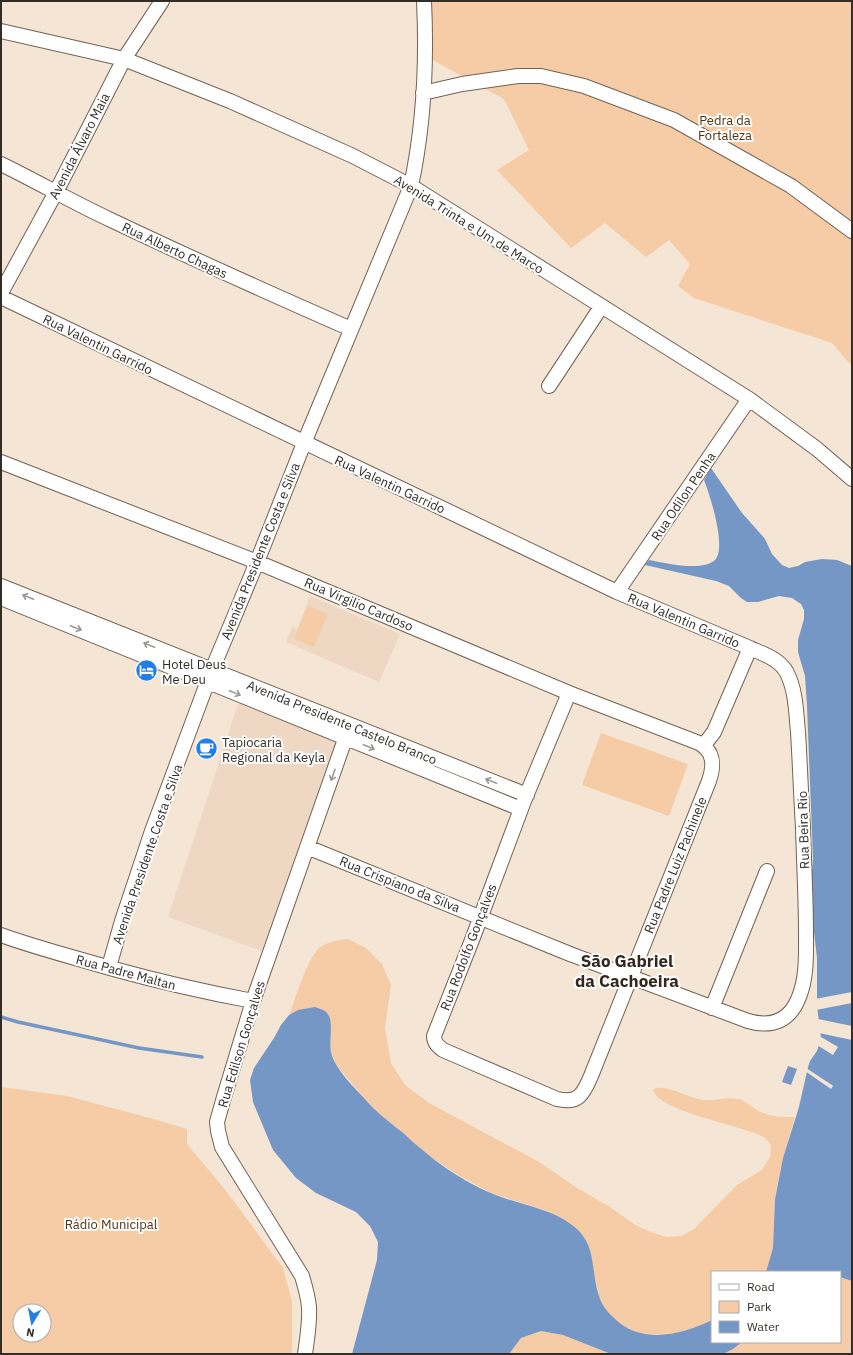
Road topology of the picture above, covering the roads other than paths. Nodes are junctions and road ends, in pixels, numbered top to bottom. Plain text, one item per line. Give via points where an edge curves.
1 (162, 1) edge
2 (424, 1) edge
3 (1, 31) edge
4 (124, 59) junction
5 (423, 93) junction
6 (1, 164) edge
7 (411, 186) junction
8 (56, 192) junction
9 (852, 231) edge
10 (1, 293) edge
11 (1, 297) edge
12 (601, 307) junction
13 (351, 330) junction
14 (548, 386) dead end
15 (749, 399) junction
16 (304, 443) junction
17 (1, 462) edge
18 (852, 479) edge
19 (257, 562) junction
20 (1, 586) edge
21 (617, 592) junction
22 (1, 598) edge
23 (750, 648) junction
24 (781, 665) joint
25 (210, 676) junction
26 (569, 693) junction
27 (348, 732) junction
28 (707, 750) junction
29 (527, 795) junction
30 (521, 810) junction
31 (307, 847) junction
32 (767, 871) dead end
33 (480, 917) junction
34 (1, 935) edge
35 (109, 968) junction
36 (630, 977) junction
37 (799, 998) joint
38 (253, 1001) junction
39 (712, 1008) junction
40 (587, 1085) joint
41 (305, 1354) edge

1 - 4 street, Avenida Álvaro Maia
2 - 5 street, Avenida Presidente Costa e Silva via 426,44
3 - 4 street, Avenida Trinta e Um de Marco
4 - 7 street, Avenida Trinta e Um de Marco via 237,104 353,156
4 - 8 street, Avenida Álvaro Maia
5 - 7 street, Avenida Presidente Costa e Silva via 422,124
5 - 9 street via 518,76 541,76 584,86 674,120 791,186
6 - 8 street, Rua Alberto Chagas
7 - 12 street, Avenida Trinta e Um de Marco
7 - 13 street, Avenida Presidente Costa e Silva
8 - 10 street, Avenida Álvaro Maia
8 - 13 street, Rua Alberto Chagas via 177,251
11 - 16 street, Rua Valentin Garrido
12 - 14 street
12 - 15 street, Avenida Trinta e Um de Marco
13 - 16 street, Avenida Presidente Costa e Silva
15 - 18 street, Avenida Trinta e Um de Marco via 817,449
15 - 21 street, Rua Odilon Penha
16 - 19 street, Avenida Presidente Costa e Silva
16 - 21 street, Rua Valentin Garrido
17 - 19 street, Rua Virgilio Cardoso
19 - 25 street, Avenida Presidente Costa e Silva
19 - 26 street, Rua Virgilio Cardoso
25 -> 20 street, Avenida Presidente Castelo Branco
21 - 23 street, Rua Valentin Garrido
22 -> 25 street, Avenida Presidente Castelo Branco
23 - 24 street, Rua Valentin Garrido
23 - 28 street
24 - 37 street, Rua Beira Rio via 786,671 794,693 800,760 806,924 805,966
25 - 27 street, Avenida Presidente Castelo Branco
25 - 35 street, Avenida Presidente Costa e Silva via 152,831
26 - 28 street, Rua Virgilio Cardoso
26 - 29 street, Rua Rodolfo Gonçalves
29 -> 27 street, Avenida Presidente Castelo Branco
27 -> 30 street, Avenida Presidente Castelo Branco
27 -> 31 street, Rua Edilson Gonçalves
28 - 36 street, Rua Padre Luiz Pachinele via 713,764 709,781
29 - 30 street, Rua Rodolfo Gonçalves
30 - 33 street, Rua Rodolfo Gonçalves
31 - 33 street, Rua Crispiano da Silva
31 - 38 street, Rua Edilson Gonçalves
32 - 39 street
33 - 36 street, Rua Crispiano da Silva
33 - 40 street, Rua Rodolfo Gonçalves via 435,1031 436,1044 443,1050 557,1099 572,1101 578,1098
34 - 35 street, Rua Padre Maltan
35 - 38 street, Rua Padre Maltan via 176,986
36 - 39 street, Rua Crispiano da Silva
36 - 40 street, Rua Padre Luiz Pachinele
37 - 39 street, Rua Crispiano da Silva via 784,1018 772,1024 755,1023
38 - 41 street, Rua Edilson Gonçalves via 219,1112 218,1131 222,1147 302,1276 309,1307

